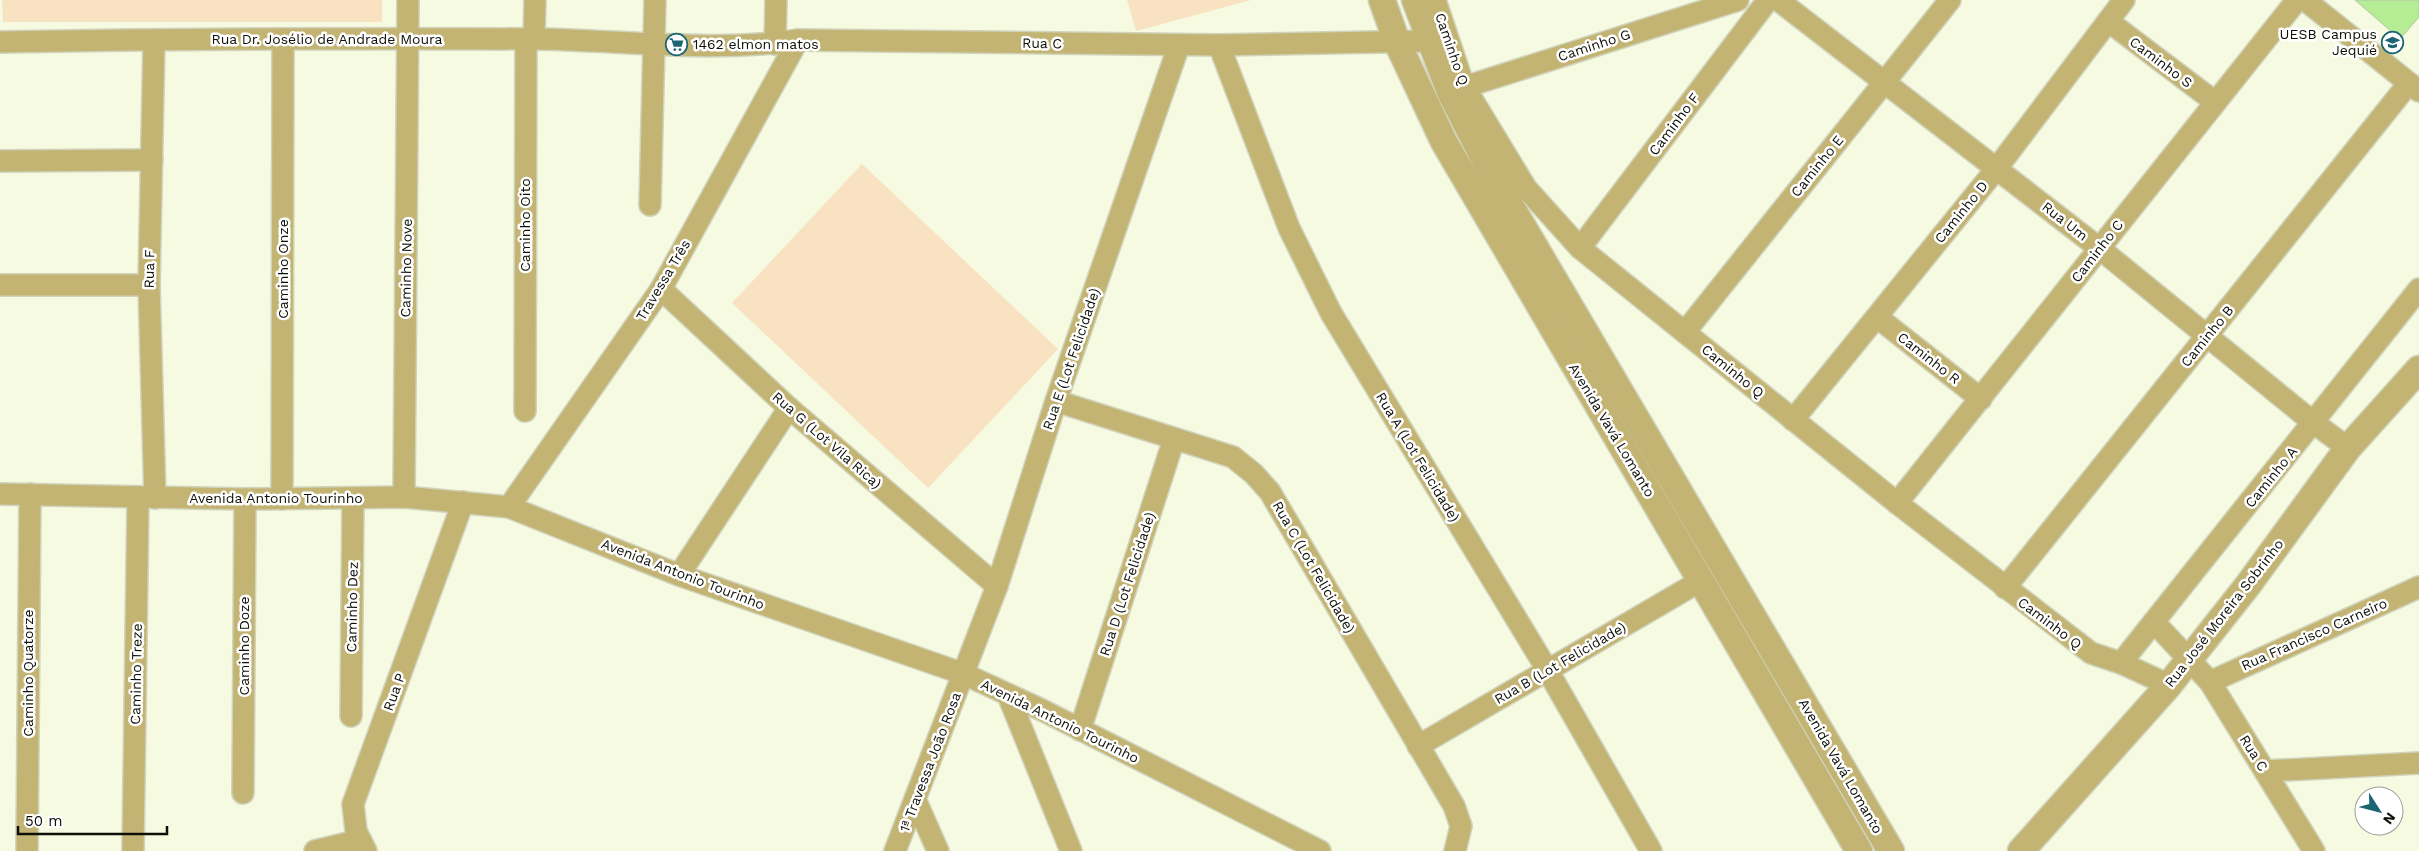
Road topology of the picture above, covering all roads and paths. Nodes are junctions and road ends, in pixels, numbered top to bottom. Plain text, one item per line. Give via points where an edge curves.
1 (408, 0) edge
2 (535, 0) edge
3 (655, 0) edge
4 (776, 0) edge
5 (1382, 0) edge
6 (1415, 0) edge
7 (1435, 0) edge
8 (1738, 0) edge
9 (1768, 0) edge
10 (1778, 0) edge
11 (1950, 0) edge
12 (2124, 0) edge
13 (2297, 0) edge
14 (2304, 0) edge
15 (2108, 21) junction
16 (409, 38) junction
17 (283, 39) junction
18 (530, 39) junction
19 (154, 40) junction
20 (798, 40) junction
21 (1430, 41) junction
22 (0, 42) edge
23 (1397, 42) junction
24 (775, 44) junction
25 (655, 45) junction
26 (1179, 45) junction
27 (1219, 46) junction
28 (1885, 81) junction
29 (2414, 87) edge
30 (1457, 89) junction
31 (2214, 102) junction
32 (152, 160) junction
33 (0, 161) edge
34 (1997, 168) junction
35 (650, 205) dead end
36 (1580, 248) junction
37 (2099, 248) junction
38 (0, 285) edge
39 (149, 285) junction
40 (660, 289) junction
41 (2419, 289) edge
42 (1877, 317) junction
43 (1685, 332) junction
44 (2207, 336) junction
45 (2419, 369) edge
46 (1981, 399) junction
47 (1056, 400) junction
48 (789, 408) junction
49 (525, 411) dead end
50 (1793, 420) junction
51 (2314, 423) junction
52 (1174, 439) junction
53 (2348, 448) junction
54 (0, 494) edge
55 (30, 494) junction
56 (146, 497) junction
57 (404, 497) junction
58 (353, 498) junction
59 (245, 499) junction
60 (282, 499) junction
61 (463, 502) junction
62 (1897, 503) junction
63 (509, 507) junction
64 (679, 575) junction
65 (1702, 580) junction
66 (997, 586) junction
67 (2419, 587) edge
68 (2005, 588) junction
69 (2154, 622) junction
70 (2190, 659) junction
71 (2121, 663) junction
72 (1548, 672) junction
73 (964, 674) junction
74 (2210, 682) junction
75 (2168, 686) junction
76 (1008, 695) junction
77 (350, 716) dead end
78 (1080, 730) junction
79 (1418, 746) junction
80 (2419, 763) edge
81 (2265, 771) junction
82 (243, 792) dead end
83 (915, 799) junction
84 (1292, 844) edge
85 (363, 846) edge
86 (27, 851) edge
87 (133, 851) edge
88 (315, 851) edge
89 (895, 851) edge
90 (938, 851) edge
91 (1072, 851) edge
92 (1320, 851) edge
93 (1455, 851) edge
94 (1651, 851) edge
95 (1859, 851) edge
96 (1891, 851) edge
97 (2021, 851) edge
98 (2314, 851) edge

1 - 16 street, Caminho Nove
2 - 18 street, Caminho Oito
3 - 25 street
4 - 24 street
5 - 23 street, Avenida Vavá Lomanto
6 - 21 street, Avenida Vavá Lomanto
7 - 30 street, Caminho Q
8 - 30 street, Caminho G
9 - 36 street, Caminho F
10 - 28 street, Rua Um
11 - 28 street, Caminho E
12 - 15 street, Caminho D
13 - 31 street, Caminho C
14 - 29 street
15 - 31 street, Caminho S
15 - 34 street, Caminho D
16 - 17 street, Rua Dr. Josélio de Andrade Moura
16 - 18 street, Rua Dr. Josélio de Andrade Moura
16 - 57 street, Caminho Nove
17 - 19 street, Rua Dr. Josélio de Andrade Moura
17 - 60 street, Caminho Onze
18 - 25 street, Rua Dr. Josélio de Andrade Moura
18 - 49 street, Caminho Oito
19 - 22 street, Rua Dr. Josélio de Andrade Moura
19 - 32 street, Rua F
20 - 24 street, Rua C
20 - 26 street, Rua C
20 - 40 street, Travessa Três
21 - 23 street, Rua C
21 - 30 street, Avenida Vavá Lomanto
23 - 27 street, Rua C
23 - 65 street, Avenida Vavá Lomanto via 1444,142
24 - 25 street, Rua C
25 - 35 street
26 - 27 street, Rua C
26 - 47 street, Rua E (Lot Felicidade)
27 - 72 street, Rua A (Lot Felicidade) via 1289,228 1331,313
28 - 34 street, Rua Um
28 - 43 street, Caminho E
29 - 44 street, Caminho B
30 - 36 street, Caminho Q via 1526,188
30 - 96 street, Avenida Vavá Lomanto via 1498,184
31 - 37 street, Caminho C
32 - 33 street
32 - 39 street, Rua F
34 - 37 street, Rua Um
34 - 42 street, Caminho D
36 - 43 street, Caminho Q
37 - 44 street, Rua Um
37 - 46 street, Caminho C
38 - 39 street
39 - 56 street, Rua F
40 - 48 street, Rua G (Lot Vila Rica)
40 - 63 street, Travessa Três
41 - 51 street, Caminho A
42 - 46 street, Caminho R
42 - 50 street, Caminho D
43 - 50 street, Caminho Q
44 - 51 street, Rua Um
44 - 68 street, Caminho B
45 - 53 street, Rua José Moreira Sobrinho
46 - 62 street, Caminho C
47 - 52 street, Rua C (Lot Felicidade)
47 - 66 street, Rua E (Lot Felicidade)
48 - 64 street
48 - 66 street, Rua G (Lot Vila Rica)
50 - 62 street, Caminho Q
51 - 53 street, Rua Um
51 - 69 street, Caminho A
52 - 78 street, Rua D (Lot Felicidade)
52 - 79 street, Rua C (Lot Felicidade) via 1233,457 1270,492
53 - 70 street, Rua José Moreira Sobrinho
54 - 55 street, Avenida Antonio Tourinho
55 - 56 street, Avenida Antonio Tourinho
55 - 86 street, Caminho Quatorze
56 - 59 street, Avenida Antonio Tourinho
56 - 87 street, Caminho Treze
57 - 58 street, Avenida Antonio Tourinho
57 - 61 street, Avenida Antonio Tourinho
58 - 60 street, Avenida Antonio Tourinho
58 - 77 street, Caminho Dez
59 - 60 street, Avenida Antonio Tourinho
59 - 82 street, Caminho Doze
61 - 63 street, Avenida Antonio Tourinho
61 - 85 street, Rua P via 353,804 356,831
62 - 68 street, Caminho Q
63 - 64 street, Avenida Antonio Tourinho
64 - 73 street, Avenida Antonio Tourinho
65 - 72 street, Rua B (Lot Felicidade)
65 - 95 street, Avenida Vavá Lomanto
66 - 73 street, Rua E (Lot Felicidade)
67 - 74 street, Rua Francisco Carneiro
68 - 71 street, Caminho Q via 2091,654
69 - 70 street, Rua C
69 - 71 street, Caminho A
70 - 74 street, Rua C
70 - 75 street, Rua José Moreira Sobrinho
71 - 75 street, Caminho Q
72 - 79 street, Rua B (Lot Felicidade)
72 - 94 street, Rua A (Lot Felicidade)
73 - 76 street, Avenida Antonio Tourinho
73 - 83 street, 1ª Travessa João Rosa
74 - 81 street, Rua C
75 - 97 street, Rua José Moreira Sobrinho
76 - 78 street, Avenida Antonio Tourinho
76 - 91 street
78 - 84 street, Avenida Antonio Tourinho
79 - 93 street, Rua C (Lot Felicidade) via 1454,806 1460,826
80 - 81 street
81 - 98 street, Rua C
83 - 89 street, 1ª Travessa João Rosa
83 - 90 street
84 - 92 street, Avenida Antonio Tourinho
85 - 88 street, Rua P

